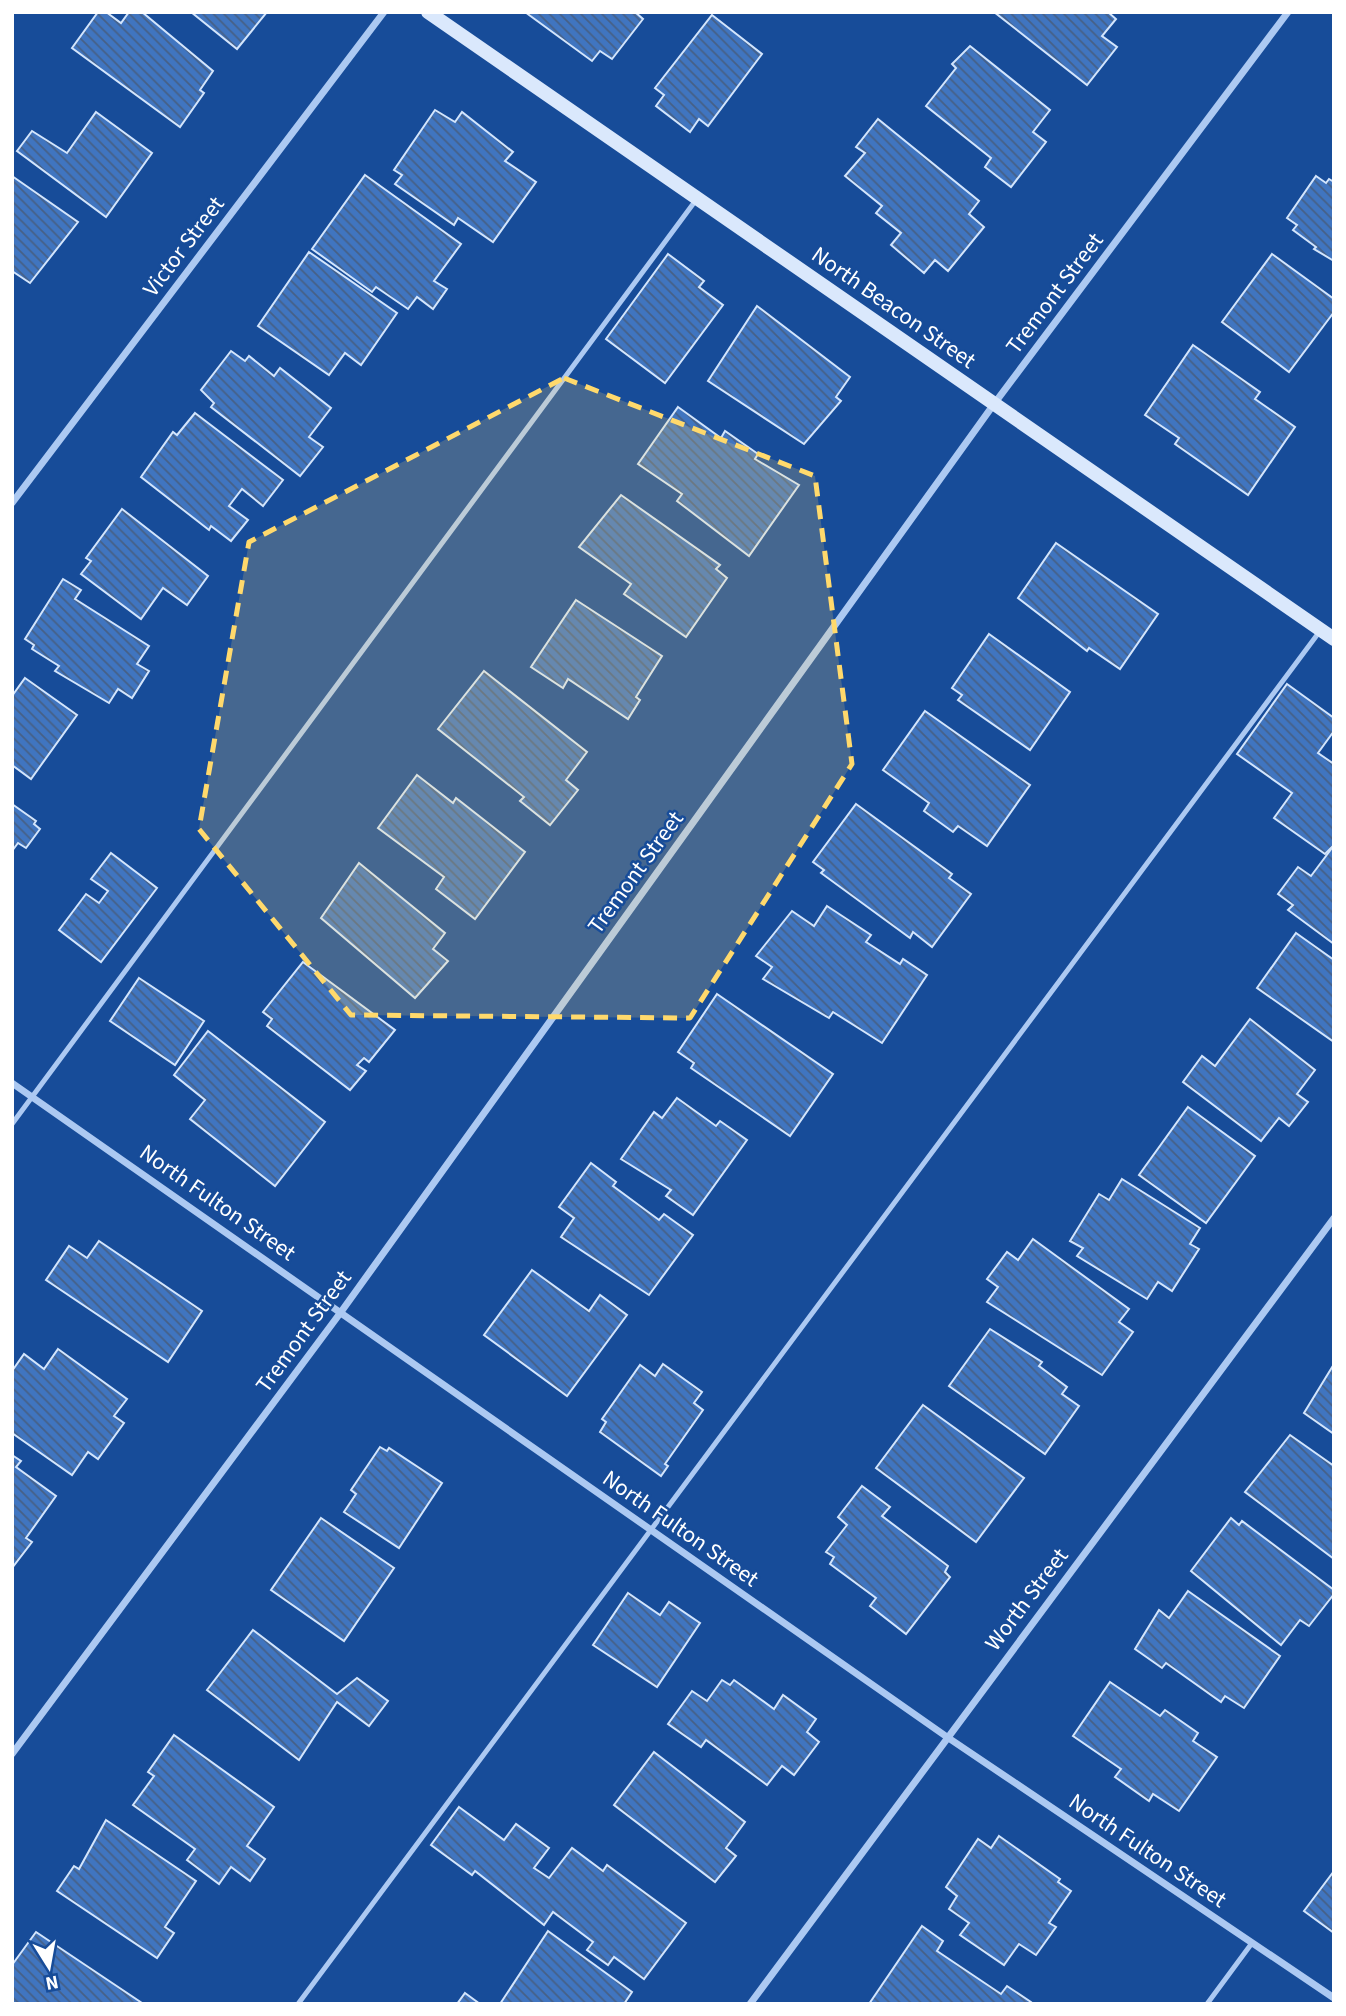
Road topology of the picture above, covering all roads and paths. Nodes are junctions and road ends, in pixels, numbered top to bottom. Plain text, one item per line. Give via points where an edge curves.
1 (384, 12) edge
2 (428, 12) edge
3 (1288, 12) edge
4 (697, 198) junction
5 (995, 404) junction
6 (12, 503) edge
7 (1321, 630) junction
8 (1334, 639) edge
9 (12, 1083) edge
10 (32, 1096) junction
11 (12, 1124) edge
12 (1334, 1218) edge
13 (341, 1312) junction
14 (650, 1530) junction
15 (947, 1737) junction
16 (12, 1754) edge
17 (1252, 1943) junction
18 (1334, 1998) edge
19 (298, 2004) edge
20 (750, 2004) edge
21 (1207, 2004) edge

1 - 6 street, Victor Street
2 - 4 street, North Beacon Street
3 - 5 street, Tremont Street
4 - 5 street, North Beacon Street
4 - 10 lane
5 - 7 street, North Beacon Street
5 - 13 street, Tremont Street
7 - 8 street, North Beacon Street
7 - 14 lane
9 - 10 street, North Fulton Street
10 - 11 lane
10 - 13 street, North Fulton Street
12 - 15 street, Worth Street
13 - 14 street, North Fulton Street
13 - 16 street, Tremont Street
14 - 15 street, North Fulton Street
14 - 19 lane
15 - 17 street, North Fulton Street
15 - 20 street, Worth Street
17 - 18 street, North Fulton Street
17 - 21 lane

